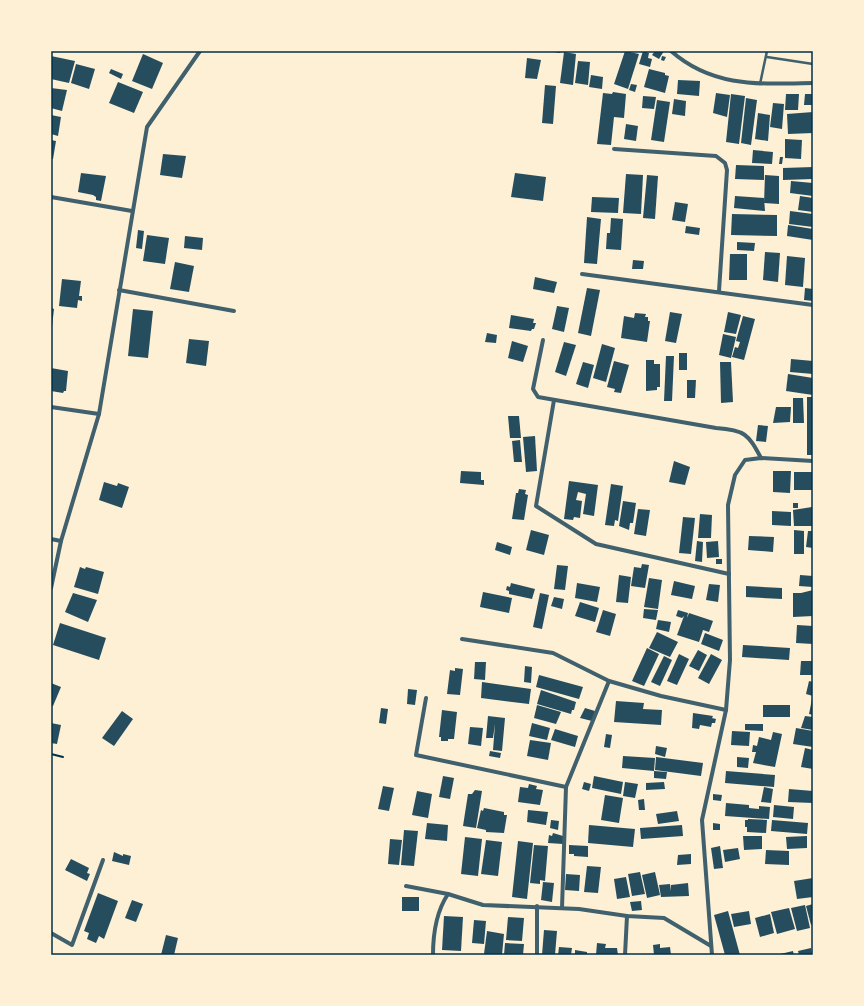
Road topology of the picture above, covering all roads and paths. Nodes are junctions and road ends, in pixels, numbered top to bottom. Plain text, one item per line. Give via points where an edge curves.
1 (200, 51) edge
2 (671, 51) edge
3 (766, 51) edge
4 (767, 56) junction
5 (813, 64) edge
6 (813, 83) edge
7 (760, 84) junction
8 (614, 149) dead end
9 (51, 197) edge
10 (132, 212) junction
11 (582, 274) dead end
12 (119, 290) junction
13 (718, 291) junction
14 (813, 306) edge
15 (234, 311) dead end
16 (543, 340) dead end
17 (554, 400) junction
18 (51, 407) edge
19 (98, 414) junction
20 (761, 458) junction
21 (813, 461) edge
22 (51, 539) edge
23 (60, 541) junction
24 (729, 574) junction
25 (51, 588) edge
26 (462, 639) dead end
27 (609, 681) junction
28 (426, 698) dead end
29 (726, 710) junction
30 (51, 754) edge
31 (62, 757) dead end
32 (566, 787) junction
33 (103, 860) dead end
34 (406, 886) dead end
35 (448, 894) junction
36 (537, 906) junction
37 (562, 908) junction
38 (627, 916) junction
39 (51, 933) edge
40 (711, 946) junction
41 (433, 955) edge
42 (537, 955) edge
43 (625, 955) edge
44 (712, 955) edge

1 - 10 street via 147,127
2 - 7 street via 682,61 717,78
3 - 4 lane
4 - 5 lane
4 - 7 lane
6 - 7 street
8 - 13 street via 716,156 725,163 727,170
9 - 10 street
10 - 12 street
11 - 13 street
12 - 15 street
12 - 19 street
13 - 14 street
16 - 17 street via 533,389 538,397
17 - 20 street via 716,428 735,429 750,437
17 - 24 street via 536,506 596,544
18 - 19 street
19 - 23 street
20 - 21 street
20 - 24 street via 745,460 736,475 728,506
22 - 23 street
23 - 25 street
24 - 29 street via 730,660
26 - 27 street via 553,653
27 - 29 street via 661,696
27 - 32 street
28 - 32 street via 416,755
29 - 40 street via 702,820
30 - 31 path
32 - 37 street
33 - 39 street via 72,944
34 - 35 street
35 - 36 street via 483,904
35 - 41 street via 442,903 433,936
36 - 37 street
36 - 42 street
37 - 38 street via 579,908
38 - 40 street via 664,918
38 - 43 street
40 - 44 street

